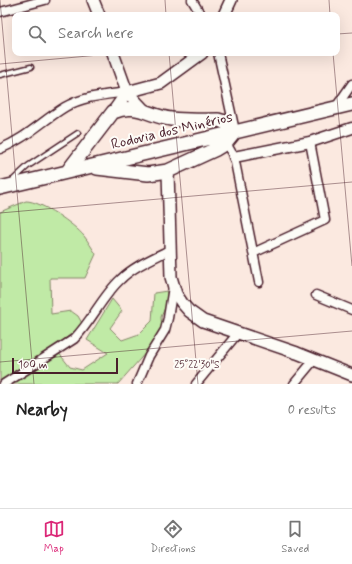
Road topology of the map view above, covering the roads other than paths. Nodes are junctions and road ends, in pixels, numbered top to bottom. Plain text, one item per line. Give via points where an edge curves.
1 (45, 0) edge
2 (93, 0) edge
3 (192, 0) edge
4 (231, 0) edge
5 (0, 12) edge
6 (98, 12) edge
7 (199, 12) edge
8 (225, 12) edge
9 (114, 56) edge
10 (198, 56) edge
11 (219, 56) edge
12 (31, 67) dead end
13 (0, 75) edge
14 (351, 87) edge
15 (127, 92) junction
16 (352, 104) edge
17 (336, 107) junction
18 (145, 111) junction
19 (113, 112) junction
20 (352, 128) edge
21 (235, 132) junction
22 (78, 133) dead end
23 (310, 142) junction
24 (226, 143) junction
25 (0, 149) edge
26 (234, 157) junction
27 (87, 167) junction
28 (168, 171) junction
29 (67, 172) junction
30 (3, 188) edge
31 (170, 249) junction
32 (253, 253) junction
33 (259, 282) dead end
34 (173, 284) junction
35 (316, 295) dead end
36 (352, 310) edge
37 (238, 333) junction
38 (314, 360) junction
39 (350, 372) edge
40 (4, 384) edge
41 (137, 384) edge
42 (196, 384) edge
43 (294, 384) edge

1 - 5 street
2 - 6 main road
3 - 7 street
4 - 8 main road
9 - 15 main road
10 - 15 main road via 161,83
11 - 21 street
12 - 13 lane
14 - 17 street
15 - 18 main road
15 - 19 main road
15 - 25 street via 95,96 75,102 24,138
16 - 17 main road, Rodovia dos Minérios
17 - 21 main road, Rodovia dos Minérios
18 - 19 main road via 129,107
18 - 21 main road via 171,119 218,120 225,122
19 - 29 main road
20 - 23 street
21 - 24 main road
21 - 27 main road, Rodovia dos Minérios
22 - 30 lane via 28,166
23 - 26 street
23 - 32 street via 325,220
24 - 26 street
24 - 28 main road
26 - 32 street
27 - 28 main road via 143,173
27 - 29 main road, Rodovia dos Minérios
28 - 31 main road
29 - 30 main road, Rodovia dos Minérios
31 - 34 main road
31 - 40 street via 121,278 74,339
32 - 33 street
34 - 37 main road via 182,303 196,316
34 - 41 street via 164,330
35 - 36 street
37 - 38 main road
37 - 42 street
38 - 39 main road
38 - 43 street

